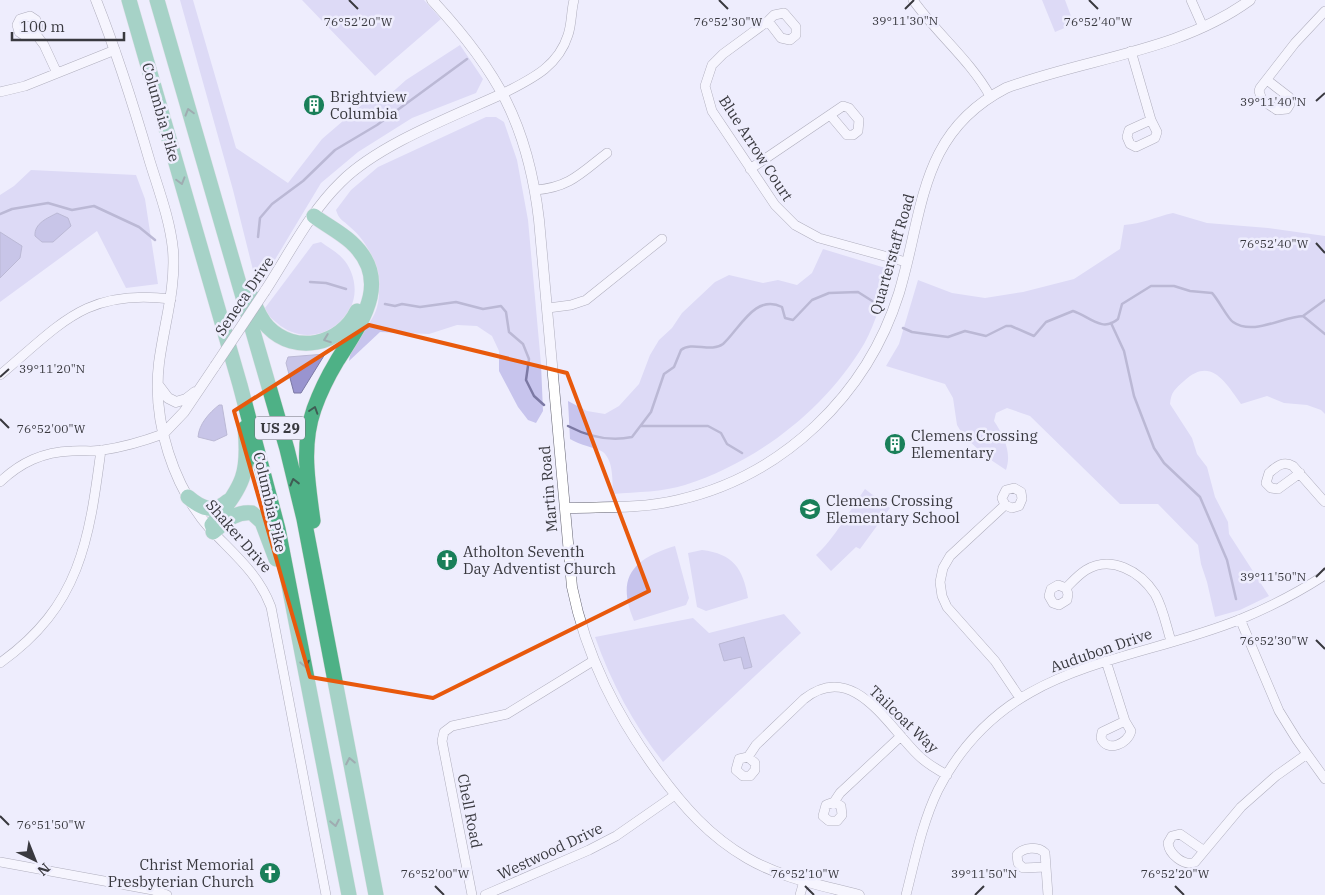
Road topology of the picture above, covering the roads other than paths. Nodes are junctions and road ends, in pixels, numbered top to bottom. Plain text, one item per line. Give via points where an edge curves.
1 (96, 0) edge
2 (129, 0) edge
3 (158, 0) edge
4 (432, 0) edge
5 (574, 0) edge
6 (914, 0) edge
7 (1191, 0) edge
8 (1250, 0) edge
9 (1325, 11) edge
10 (768, 21) dead end
11 (1202, 27) junction
12 (35, 33) dead end
13 (115, 50) junction
14 (1131, 51) junction
15 (57, 73) junction
16 (1267, 80) dead end
17 (0, 92) edge
18 (504, 92) junction
19 (990, 96) junction
20 (831, 116) dead end
21 (1151, 120) dead end
22 (607, 153) dead end
23 (750, 169) junction
24 (536, 190) junction
25 (217, 210) junction
26 (311, 221) junction
27 (662, 239) dead end
28 (906, 262) junction
29 (171, 299) junction
30 (548, 308) junction
31 (0, 374) edge
32 (158, 383) junction
33 (240, 385) junction
34 (202, 387) junction
35 (163, 434) junction
36 (101, 450) junction
37 (1300, 474) dead end
38 (0, 482) edge
39 (234, 495) junction
40 (188, 496) junction
41 (1325, 502) edge
42 (1005, 505) dead end
43 (565, 508) junction
44 (212, 530) junction
45 (1325, 575) edge
46 (1066, 588) dead end
47 (296, 616) junction
48 (1240, 619) junction
49 (1171, 641) junction
50 (329, 649) junction
51 (593, 661) junction
52 (1106, 661) junction
53 (0, 664) edge
54 (1020, 698) junction
55 (1125, 721) dead end
56 (900, 736) junction
57 (1307, 754) junction
58 (748, 757) dead end
59 (947, 774) junction
60 (1325, 779) edge
61 (675, 796) junction
62 (834, 802) dead end
63 (1202, 850) dead end
64 (0, 862) edge
65 (1046, 867) dead end
66 (804, 881) junction
67 (167, 895) edge
68 (326, 895) edge
69 (349, 895) edge
70 (376, 895) edge
71 (472, 895) edge
72 (485, 895) edge
73 (800, 895) edge
74 (859, 895) edge
75 (906, 895) edge
76 (1048, 895) edge

1 - 13 street, Shaker Drive
2 -> 33 highway, Columbia Pike / US 29
25 -> 3 highway, Columbia Pike / US 29
4 - 18 street, Martin Road via 466,37
5 - 18 street via 568,34 556,58 543,72
6 - 19 street via 936,31 980,78
7 - 11 street
8 - 11 street, Quarterstaff Road
9 - 16 street
10 - 23 street, Blue Arrow Court via 717,59 708,72 705,86 712,111
11 - 14 street, Quarterstaff Road
12 - 15 street
13 - 15 street
13 - 29 street, Shaker Drive via 170,230 174,266
14 - 19 street, Quarterstaff Road via 1026,80
14 - 21 street
15 - 17 street
18 - 24 street, Martin Road via 526,150
18 - 26 street, Seneca Drive via 365,161 340,183
19 - 28 street, Quarterstaff Road via 964,116 940,149
20 - 23 street
22 - 24 street via 569,182
23 - 28 street, Blue Arrow Court via 784,214 806,231 837,244
24 - 30 street, Martin Road
26 -> 25 highway via 351,256 361,277 362,295 353,320 339,333 323,341 294,343 276,334 258,314
50 -> 25 highway, Columbia Pike / US 29 via 304,519
26 - 34 street, Seneca Drive, bridge
50 -> 26 highway via 306,472 307,436 314,408 328,376 365,316 372,286 368,267 352,243
27 - 30 street via 586,300
28 - 43 street, Quarterstaff Road via 890,318 867,364 827,415 777,457 720,487 678,500
29 - 31 street via 125,296 84,308
29 - 32 street, Shaker Drive
30 - 43 street, Martin Road
32 - 34 street via 168,398 176,402
32 - 35 street, Shaker Drive
33 - 39 highway via 248,457 245,474
33 - 47 highway, Columbia Pike / US 29 via 278,529
34 - 35 street, Seneca Drive via 174,425
35 - 36 street, Seneca Drive
35 - 40 street, Shaker Drive
36 - 38 street, Seneca Drive via 41,455 17,467
36 - 53 street via 89,532 69,587 37,632
37 - 41 street
39 - 40 highway via 222,506 209,509
39 - 44 highway
40 - 44 street, Shaker Drive
42 - 54 street via 950,556 945,562 940,582 947,607 995,661
43 - 51 street, Martin Road via 572,587
44 - 47 highway via 239,513 252,513 258,517 266,529
44 - 68 street, Shaker Drive via 255,575 271,607
45 - 48 street, Audubon Drive
46 - 49 street via 1094,567 1112,564 1130,570 1154,593
47 -> 69 highway, Columbia Pike / US 29
48 - 49 street, Audubon Drive
48 - 57 street via 1279,711
49 - 52 street, Audubon Drive
70 -> 50 highway, Columbia Pike / US 29
51 - 61 street, Martin Road via 627,727
51 - 71 street, Chell Road via 506,714 452,726 444,732 442,741
52 - 54 street, Audubon Drive via 1068,673
52 - 55 street
54 - 59 street, Audubon Drive via 975,735
56 - 58 street, Tailcoat Way via 861,695 842,687 827,687 804,699 756,745
56 - 59 street, Tailcoat Way via 925,761
56 - 62 street
57 - 60 street
57 - 63 street via 1241,807
59 - 75 street, Audubon Drive via 924,826
61 - 66 street, Martin Road via 701,825 732,849 764,867
61 - 72 street, Westwood Drive via 616,836
64 - 67 street
65 - 76 street
66 - 73 street
66 - 74 street, Martin Road

